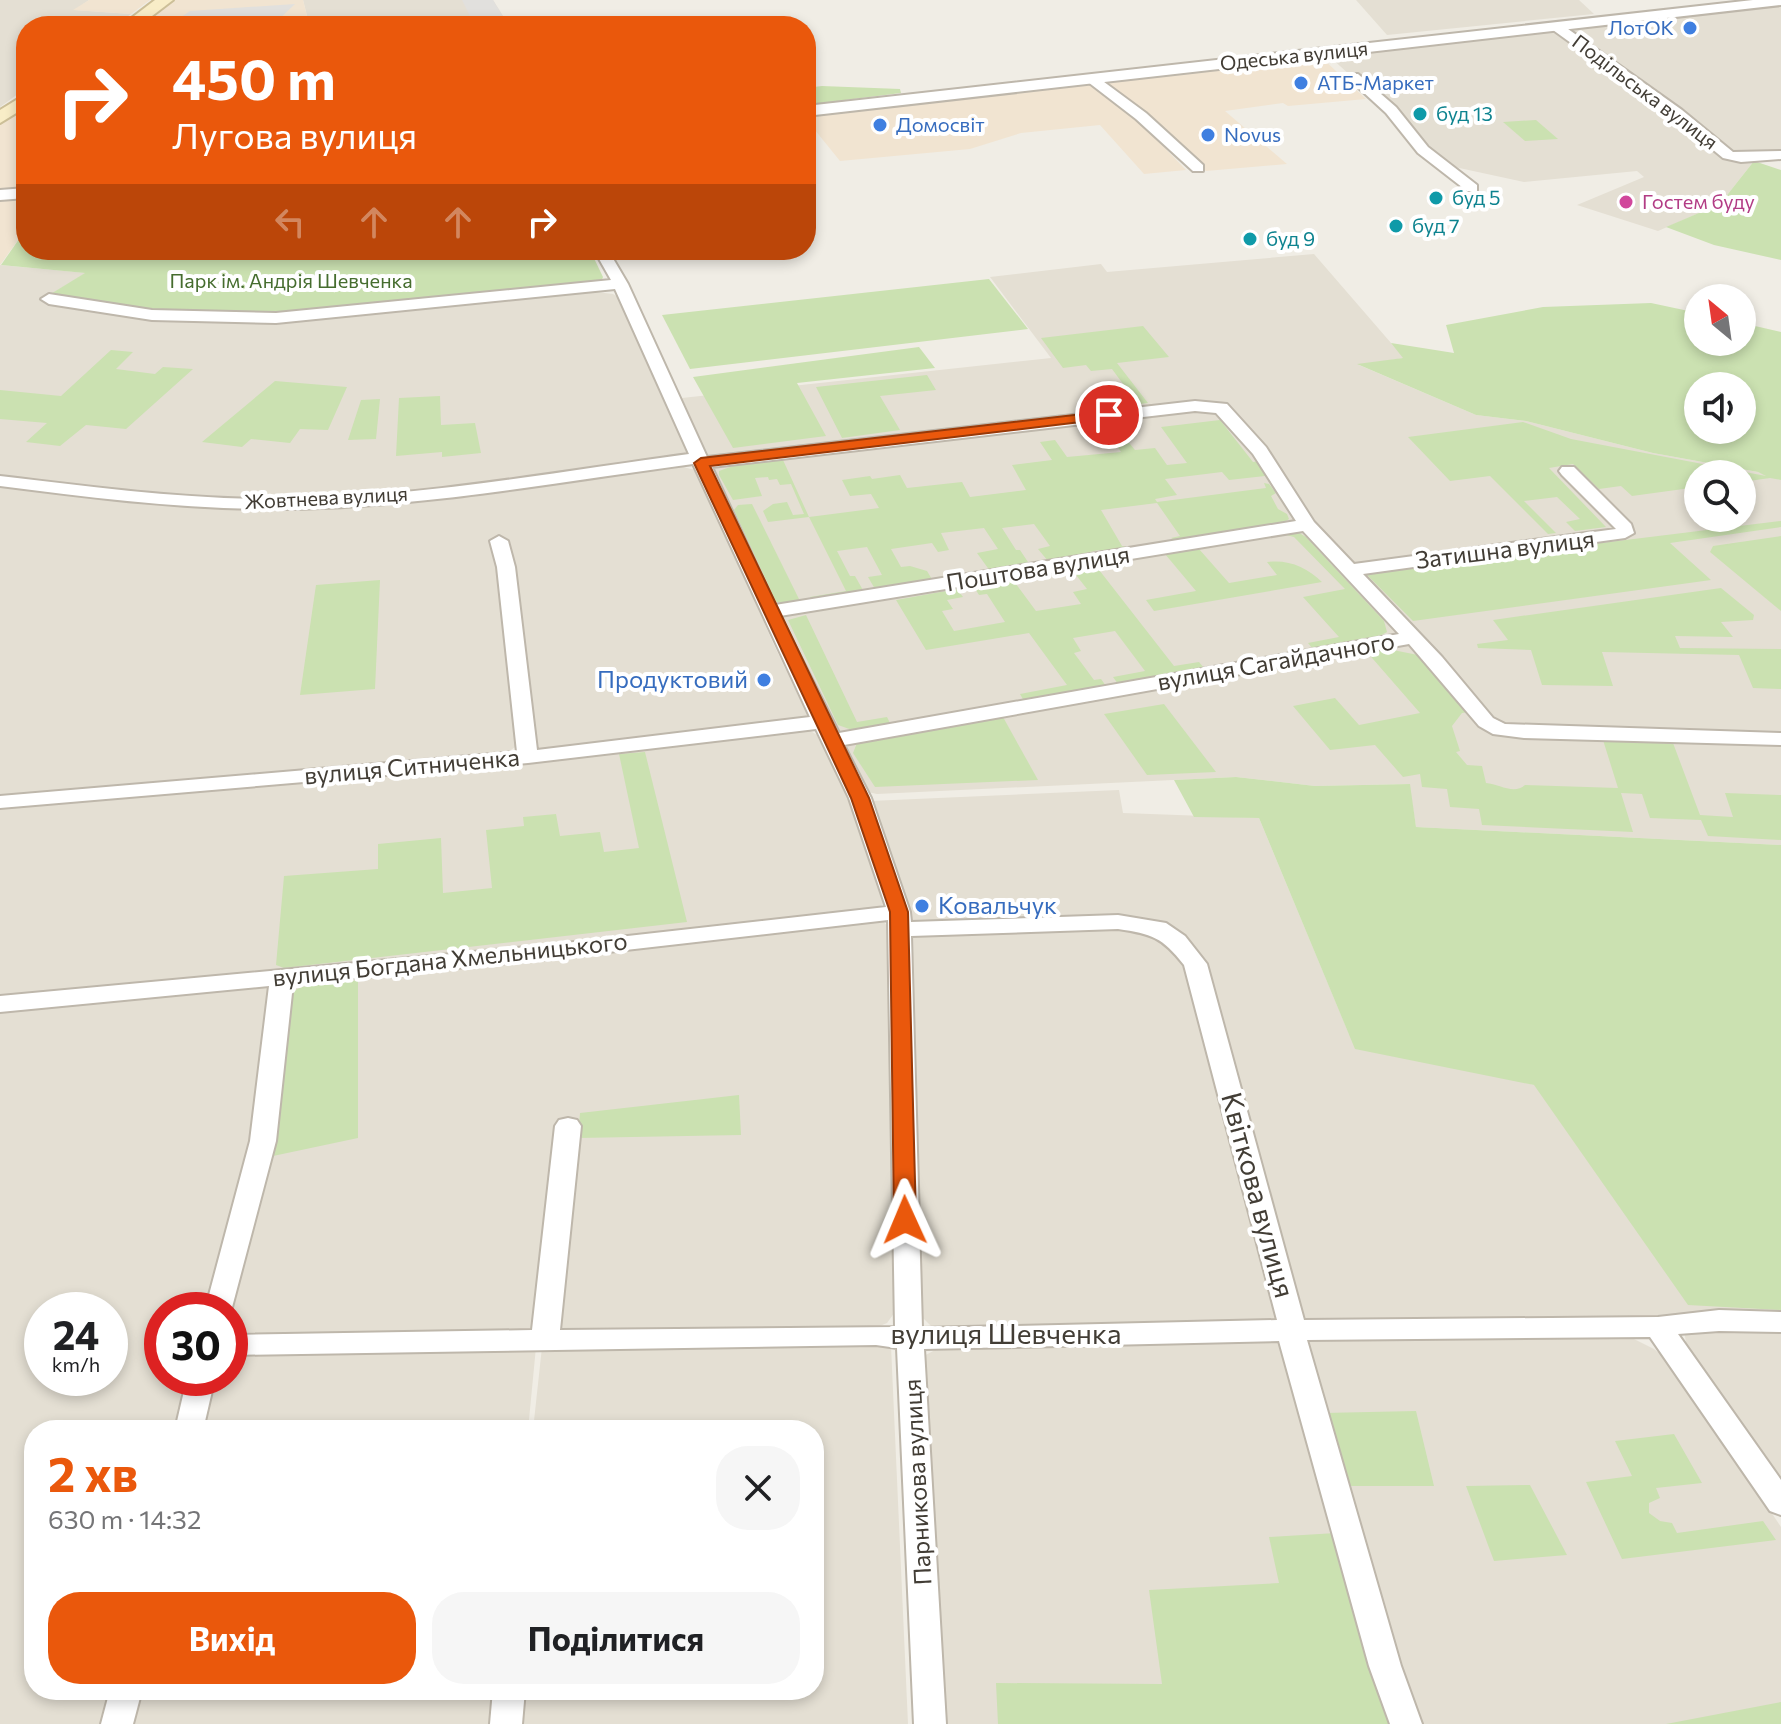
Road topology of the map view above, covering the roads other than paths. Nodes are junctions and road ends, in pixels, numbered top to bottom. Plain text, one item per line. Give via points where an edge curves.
1 (165, 0) edge
2 (1780, 2) edge
3 (143, 16) edge
4 (1557, 27) junction
5 (1354, 77) dead end
6 (1092, 79) junction
7 (816, 110) edge
8 (1781, 155) edge
9 (1198, 168) dead end
10 (1472, 188) dead end
11 (607, 260) edge
12 (620, 284) junction
13 (49, 299) dead end
14 (700, 460) junction
15 (1568, 471) dead end
16 (0, 481) edge
17 (1307, 525) junction
18 (499, 541) dead end
19 (1348, 570) junction
20 (769, 612) junction
21 (1412, 638) junction
22 (827, 732) junction
23 (1781, 739) edge
24 (528, 757) junction
25 (0, 802) edge
26 (900, 920) junction
27 (282, 977) junction
28 (0, 1004) edge
29 (568, 1126) dead end
30 (224, 1292) edge
31 (1781, 1322) edge
32 (1658, 1327) junction
33 (1293, 1330) junction
34 (910, 1339) junction
35 (540, 1341) junction
36 (248, 1345) edge
37 (197, 1396) edge
38 (191, 1420) edge
39 (1781, 1503) edge
40 (123, 1700) edge
41 (508, 1700) edge
42 (117, 1724) edge
43 (506, 1724) edge
44 (930, 1724) edge
45 (1406, 1724) edge

1 - 3 main road
2 - 4 street, Одеська вулиця
4 - 6 street, Одеська вулиця
4 - 8 street, Подільська вулиця via 1728,155
5 - 10 street via 1391,110 1423,150
6 - 7 street, Одеська вулиця
6 - 9 street
11 - 12 street, Парникова вулиця
12 - 13 street via 276,318 152,315
12 - 14 street, Парникова вулиця
14 - 16 street, Жовтнева вулиця via 356,501 230,504
14 - 17 street, Жовтнева вулиця via 1167,408 1221,408 1260,451
14 - 20 street, Парникова вулиця
15 - 19 street, Затишна вулиця via 1625,533
17 - 19 street
17 - 20 street, Поштова вулиця
18 - 24 street
19 - 21 street
20 - 22 street, Парникова вулиця
21 - 22 street, вулиця Сагайдачного
21 - 23 street, вулиця Сагайдачного via 1486,722 1500,730
22 - 24 street, вулиця Ситниченка
22 - 26 street, Парникова вулиця via 860,798
24 - 25 street, вулиця Ситниченка
26 - 27 street, вулиця Богдана Хмельницького
26 - 33 street, Квіткова вулиця via 1118,922 1158,928 1177,941 1195,964
26 - 34 street, Парникова вулиця
27 - 28 street, вулиця Богдана Хмельницького
27 - 30 street via 263,1141
29 - 35 street via 548,1325
31 - 32 street, вулиця Шевченка via 1695,1320
32 - 33 street, вулиця Шевченка
32 - 39 street
33 - 34 street, вулиця Шевченка
33 - 45 street, Квіткова вулиця via 1385,1666
34 - 35 street, вулиця Шевченка via 876,1335
34 - 44 street, Парникова вулиця
35 - 36 street, вулиця Шевченка
37 - 38 street
40 - 42 street
41 - 43 street

